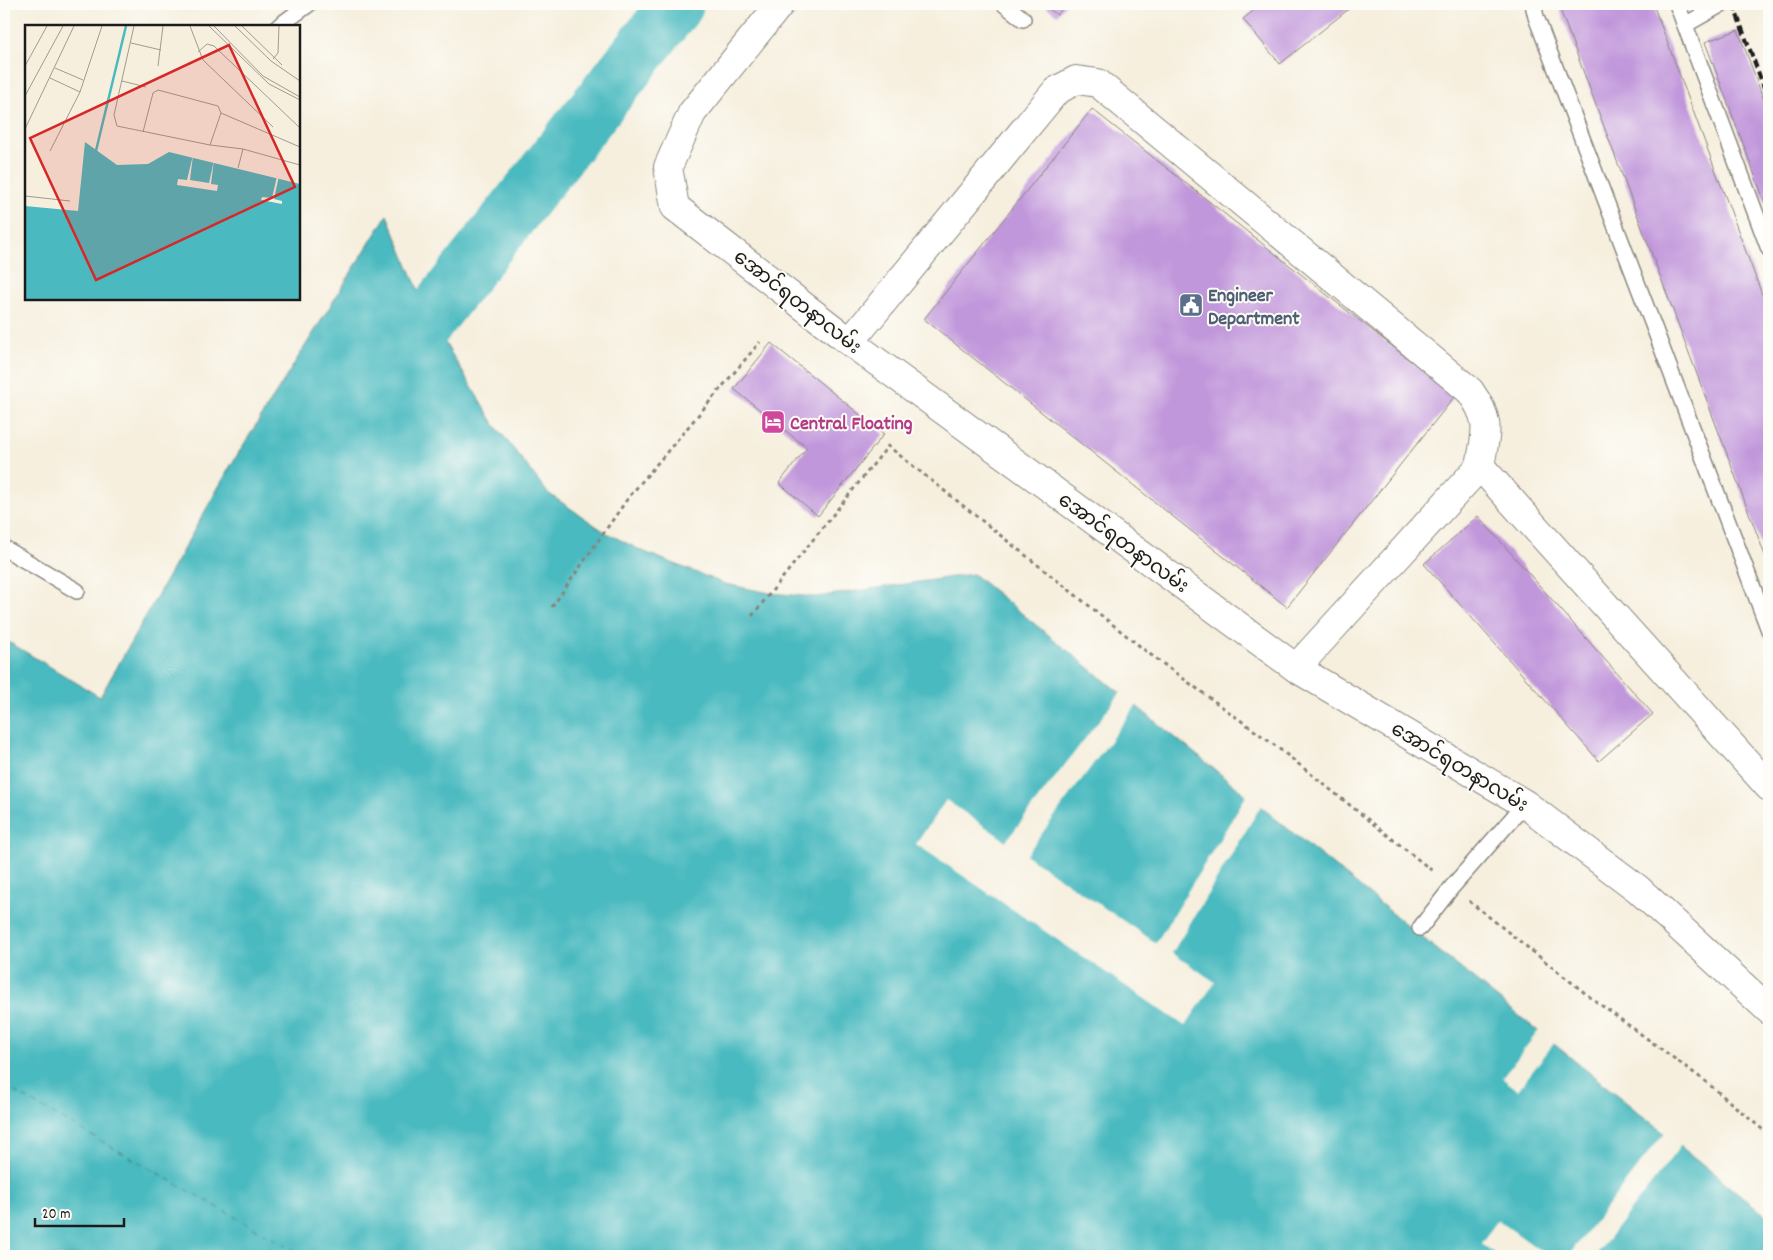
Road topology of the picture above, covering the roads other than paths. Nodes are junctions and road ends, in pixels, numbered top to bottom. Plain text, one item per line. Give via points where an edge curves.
1 (309, 4) edge
2 (780, 4) edge
3 (1004, 4) edge
4 (1533, 4) edge
5 (1677, 4) edge
6 (1722, 4) edge
7 (1023, 19) dead end
8 (280, 25) edge
9 (1685, 25) junction
10 (1769, 249) edge
11 (850, 342) junction
12 (1480, 466) junction
13 (4, 548) edge
14 (77, 592) dead end
15 (1769, 630) edge
16 (1296, 668) junction
17 (1769, 787) edge
18 (1525, 804) junction
19 (1420, 928) dead end
20 (1769, 1010) edge

1 - 8 lane
2 - 11 street, အောင်ရတနာလမ်း via 692,114 668,167 675,207
3 - 7 lane
4 - 15 lane
5 - 9 lane
6 - 9 lane
9 - 10 lane
11 - 12 street via 1056,91 1076,80 1098,83 1470,391 1482,408 1487,424
11 - 16 street, အောင်ရတနာလမ်း
12 - 16 street
12 - 17 street
13 - 14 lane
16 - 18 street, အောင်ရတနာလမ်း
18 - 19 lane
18 - 20 street, အောင်ရတနာလမ်း via 1638,889

